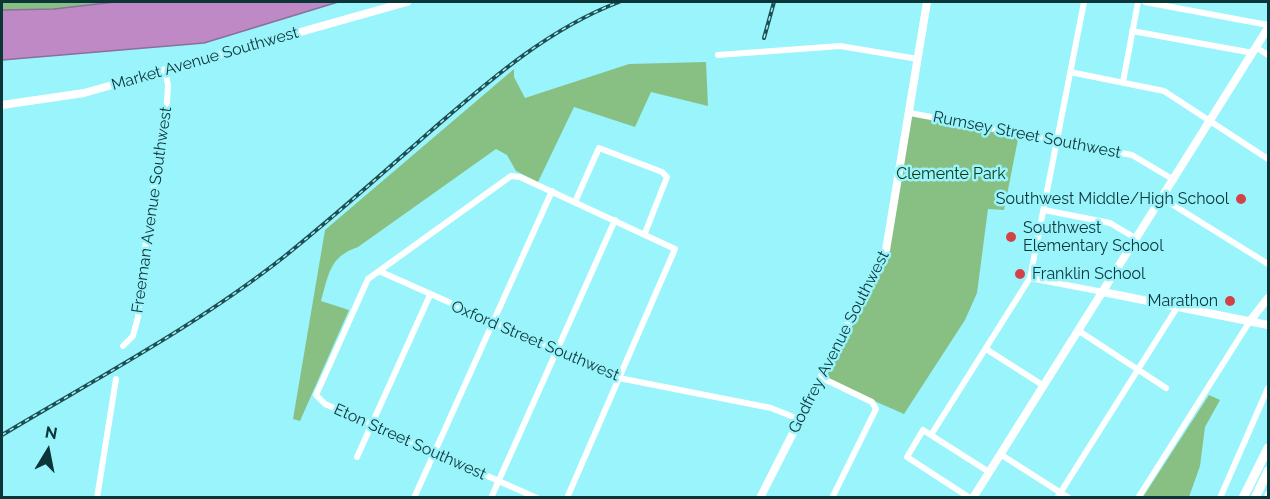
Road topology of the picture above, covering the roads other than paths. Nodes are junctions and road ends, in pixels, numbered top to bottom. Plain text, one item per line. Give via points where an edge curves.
1 (407, 2) edge
2 (927, 2) edge
3 (1084, 2) edge
4 (1138, 2) edge
5 (1145, 2) edge
6 (1269, 27) edge
7 (1132, 31) junction
8 (1255, 51) junction
9 (718, 55) dead end
10 (1269, 55) edge
11 (918, 59) junction
12 (165, 70) junction
13 (1070, 72) junction
14 (1123, 82) junction
15 (2, 105) edge
16 (910, 113) junction
17 (1211, 122) junction
18 (1058, 141) junction
19 (1269, 159) edge
20 (1174, 180) junction
21 (552, 191) junction
22 (1162, 198) junction
23 (574, 202) junction
24 (1044, 210) junction
25 (615, 220) junction
26 (645, 234) junction
27 (1137, 239) junction
28 (1269, 264) edge
29 (379, 271) junction
30 (1030, 278) junction
31 (1103, 292) junction
32 (430, 295) junction
33 (1269, 298) edge
34 (1178, 306) junction
35 (1250, 321) junction
36 (493, 324) junction
37 (1265, 324) edge
38 (1079, 332) junction
39 (123, 346) dead end
40 (986, 349) junction
41 (556, 351) junction
42 (1138, 369) junction
43 (620, 378) junction
44 (822, 378) junction
45 (116, 379) dead end
46 (1044, 386) junction
47 (1166, 388) dead end
48 (1269, 388) edge
49 (801, 420) junction
50 (372, 425) junction
51 (931, 435) junction
52 (1269, 448) edge
53 (435, 453) junction
54 (1000, 454) junction
55 (357, 456) dead end
56 (1269, 471) edge
57 (989, 472) junction
58 (499, 480) junction
59 (1269, 483) edge
60 (1059, 495) edge
61 (97, 498) edge
62 (414, 498) edge
63 (491, 498) edge
64 (537, 498) edge
65 (567, 498) edge
66 (760, 498) edge
67 (832, 498) edge
68 (971, 498) edge
69 (1070, 498) edge
70 (1138, 498) edge
71 (1220, 498) edge
72 (1243, 498) edge
73 (1257, 498) edge

1 - 12 main road, Market Avenue Southwest
2 - 11 main road, Godfrey Avenue Southwest
3 - 13 street
4 - 7 street
5 - 6 street
6 - 8 main road
7 - 8 street
7 - 14 street
8 - 10 street
8 - 17 main road
9 - 11 street via 840,45
11 - 16 main road, Godfrey Avenue Southwest
12 - 15 main road, Market Avenue Southwest via 84,93
12 - 39 street, Freeman Avenue Southwest via 167,102 138,317 133,336
13 - 14 street
13 - 18 street
14 - 17 street via 1164,91
16 - 18 street, Rumsey Street Southwest
16 - 44 main road, Godfrey Avenue Southwest via 886,250
17 - 19 street
17 - 20 main road
18 - 20 street, Rumsey Street Southwest via 1139,158
18 - 24 street
20 - 22 main road
21 - 23 street
21 - 29 street via 511,176
21 - 36 street
22 - 27 main road
22 - 28 street
23 - 25 street
23 - 26 street via 599,148 662,172 667,177
24 - 27 street via 1110,223
24 - 30 street
25 - 26 street
25 - 41 street
26 - 43 street via 675,249
27 - 31 main road
29 - 32 street, Oxford Street Southwest
29 - 50 street, Eton Street Southwest via 364,284 317,388 317,398
30 - 31 street
30 - 40 street
31 - 34 main road
31 - 38 main road
32 - 36 street, Oxford Street Southwest
32 - 50 street
33 - 35 main road
34 - 35 main road
34 - 42 street
35 - 37 main road
35 - 70 street
36 - 41 street, Oxford Street Southwest
36 - 53 street
38 - 42 street
38 - 46 main road
40 - 46 street
40 - 51 street
41 - 43 street, Oxford Street Southwest
41 - 58 street
42 - 47 street
42 - 60 street
43 - 49 street, Oxford Street Southwest via 771,408
43 - 65 street
44 - 49 main road, Godfrey Avenue Southwest
44 - 67 street via 872,402 876,409
45 - 61 street
46 - 54 main road
48 - 71 street
49 - 66 main road, Godfrey Avenue Southwest
50 - 53 street, Eton Street Southwest
50 - 55 street
51 - 57 street
51 - 68 street via 922,430 907,457
52 - 72 highway
53 - 58 street, Eton Street Southwest
53 - 62 street
54 - 57 main road
54 - 60 street
56 - 73 highway
57 - 68 main road
58 - 63 street
58 - 64 street, Eton Street Southwest
59 - 73 highway
60 - 69 street

